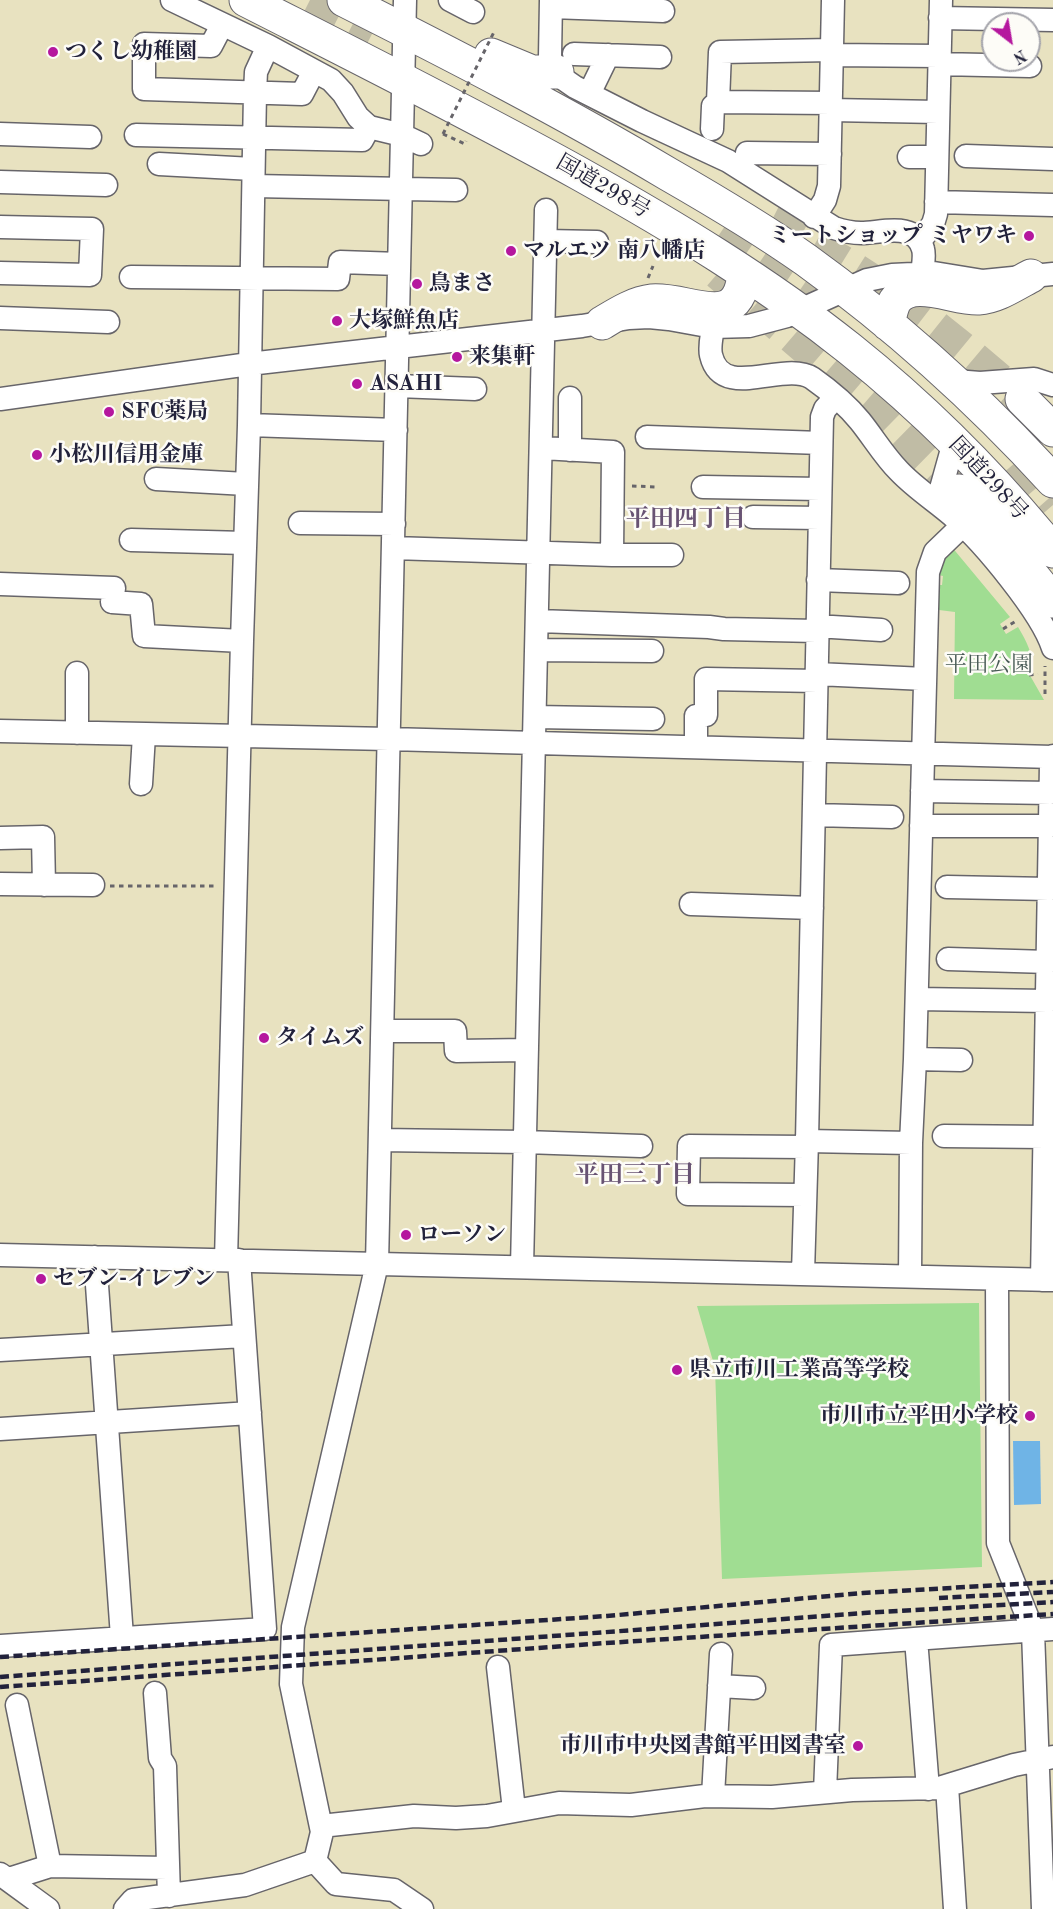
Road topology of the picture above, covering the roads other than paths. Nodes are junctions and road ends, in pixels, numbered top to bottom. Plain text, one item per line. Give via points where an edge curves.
1 (172, 0) edge
2 (246, 0) edge
3 (344, 0) edge
4 (450, 0) edge
5 (833, 0) edge
6 (551, 4) edge
7 (940, 9) edge
8 (663, 11) dead end
9 (473, 12) dead end
10 (405, 15) edge
11 (1053, 20) edge
12 (222, 25) junction
13 (268, 46) junction
14 (832, 52) junction
15 (448, 53) junction
16 (608, 55) junction
17 (660, 57) dead end
18 (939, 60) junction
19 (565, 63) junction
20 (981, 63) edge
21 (314, 71) junction
22 (403, 79) junction
23 (255, 93) junction
24 (589, 94) junction
25 (718, 102) junction
26 (831, 106) junction
27 (938, 112) junction
28 (369, 127) junction
29 (712, 129) dead end
30 (0, 134) edge
31 (136, 135) dead end
32 (420, 136) junction
33 (678, 137) junction
34 (90, 138) dead end
35 (254, 138) junction
36 (747, 153) dead end
37 (830, 154) junction
38 (909, 156) dead end
39 (966, 156) dead end
40 (937, 157) junction
41 (1053, 159) edge
42 (159, 164) dead end
43 (254, 178) junction
44 (677, 179) junction
45 (0, 182) edge
46 (106, 185) dead end
47 (400, 188) junction
48 (456, 190) dead end
49 (936, 202) junction
50 (1053, 205) edge
51 (546, 210) dead end
52 (814, 217) junction
53 (0, 227) edge
54 (546, 240) junction
55 (920, 241) junction
56 (597, 242) dead end
57 (399, 264) junction
58 (0, 273) edge
59 (744, 273) junction
60 (922, 273) junction
61 (1042, 275) edge
62 (131, 277) dead end
63 (252, 278) junction
64 (846, 290) junction
65 (799, 311) junction
66 (0, 318) edge
67 (108, 322) dead end
68 (602, 323) junction
69 (888, 324) junction
70 (713, 327) junction
71 (544, 330) junction
72 (398, 347) junction
73 (249, 364) junction
74 (955, 381) junction
75 (1053, 385) edge
76 (397, 386) junction
77 (476, 389) dead end
78 (570, 398) dead end
79 (835, 398) junction
80 (0, 399) edge
81 (1022, 399) tunnel mouth
82 (249, 425) junction
83 (396, 430) junction
84 (1053, 430) edge
85 (647, 437) dead end
86 (954, 442) junction
87 (821, 443) junction
88 (542, 448) junction
89 (570, 450) junction
90 (156, 479) dead end
91 (1053, 481) edge
92 (246, 484) junction
93 (703, 487) dead end
94 (820, 489) junction
95 (948, 497) junction
96 (753, 517) dead end
97 (819, 518) junction
98 (300, 523) dead end
99 (393, 524) junction
100 (963, 525) junction
101 (131, 540) dead end
102 (245, 543) junction
103 (393, 548) junction
104 (1053, 551) edge
105 (539, 552) junction
106 (612, 555) junction
107 (672, 555) dead end
108 (818, 580) junction
109 (898, 583) dead end
110 (0, 584) edge
111 (1053, 601) edge
112 (538, 621) junction
113 (816, 628) junction
114 (881, 630) dead end
115 (242, 641) junction
116 (1053, 648) edge
117 (537, 650) junction
118 (652, 651) dead end
119 (77, 673) dead end
120 (817, 678) junction
121 (925, 679) junction
122 (535, 717) junction
123 (653, 719) dead end
124 (0, 732) edge
125 (77, 733) junction
126 (144, 735) junction
127 (239, 737) junction
128 (389, 739) junction
129 (535, 743) junction
130 (696, 747) junction
131 (814, 750) junction
132 (923, 753) junction
133 (1053, 756) edge
134 (141, 784) dead end
135 (922, 791) junction
136 (1051, 793) junction
137 (814, 815) junction
138 (892, 817) dead end
139 (921, 826) junction
140 (1051, 829) edge
141 (0, 838) edge
142 (1051, 881) edge
143 (0, 884) edge
144 (44, 885) junction
145 (93, 885) road end
146 (947, 887) dead end
147 (691, 904) dead end
148 (812, 908) junction
149 (1051, 923) edge
150 (948, 959) dead end
151 (1050, 969) edge
152 (917, 999) junction
153 (1049, 1010) edge
154 (383, 1031) junction
155 (527, 1050) junction
156 (915, 1059) junction
157 (961, 1060) dead end
158 (1049, 1064) edge
159 (944, 1136) dead end
160 (1045, 1137) junction
161 (380, 1140) junction
162 (525, 1142) junction
163 (911, 1143) junction
164 (807, 1144) junction
165 (641, 1146) dead end
166 (805, 1195) junction
167 (0, 1255) edge
168 (95, 1257) junction
169 (233, 1260) junction
170 (377, 1264) junction
171 (522, 1267) junction
172 (803, 1274) junction
173 (910, 1276) junction
174 (997, 1279) junction
175 (1047, 1280) edge
176 (244, 1336) junction
177 (102, 1344) junction
178 (0, 1350) edge
179 (250, 1413) junction
180 (108, 1422) junction
181 (0, 1429) edge
182 (293, 1627) junction
183 (265, 1629) junction
184 (1043, 1630) edge
185 (122, 1637) junction
186 (916, 1639) junction
187 (0, 1646) edge
188 (721, 1654) dead end
189 (498, 1667) dead end
190 (719, 1686) junction
191 (754, 1688) dead end
192 (155, 1693) dead end
193 (17, 1705) dead end
194 (1045, 1758) edge
195 (938, 1788) junction
196 (825, 1792) junction
197 (713, 1796) junction
198 (514, 1810) junction
199 (321, 1827) junction
200 (315, 1861) junction
201 (50, 1866) junction
202 (167, 1868) junction
203 (5, 1877) edge
204 (169, 1896) junction
205 (48, 1909) edge
206 (126, 1909) edge
207 (422, 1909) edge
208 (955, 1909) edge
209 (1043, 1909) edge

1 - 12 street
2 - 22 highway, 国道298号
3 - 10 highway, 国道298号
4 - 9 street
5 - 14 street
6 - 8 street
6 - 19 street via 550,57
7 - 11 street
7 - 18 street
10 - 15 highway, 国道298号
10 - 22 street
12 - 13 street
12 - 23 street via 211,46 144,44 144,89
13 - 21 street
13 - 23 street via 256,72
14 - 18 street
14 - 25 street via 720,52
14 - 26 street
15 - 19 highway via 480,52 532,72
15 - 44 highway, 国道298号 via 560,111
16 - 17 street
16 - 19 street
16 - 24 street
18 - 20 street
18 - 27 street
19 - 24 street via 568,83
21 - 23 street via 302,94
21 - 28 street via 338,86
22 - 32 street
22 - 59 highway, 国道298号 via 610,191
23 - 35 street
24 - 33 street
25 - 26 street
25 - 29 street via 713,106
26 - 27 street
26 - 37 street
27 - 40 street
28 - 32 street
28 - 35 street via 362,140
30 - 34 street
31 - 35 street
32 - 47 street
33 - 44 street
33 - 52 street via 728,161
35 - 43 street
36 - 37 street
37 - 52 street via 829,186
38 - 40 street
39 - 41 street
40 - 49 street
42 - 43 street
43 - 47 street
43 - 63 street
44 - 64 highway, 国道298号 via 790,249
45 - 46 street
47 - 48 street
47 - 57 street
49 - 50 street
49 - 55 street via 933,224
51 - 54 street
52 - 55 street via 842,231 899,230
53 - 58 street via 92,229 90,275
54 - 56 street
54 - 71 street
55 - 60 street via 924,254
57 - 63 street via 340,262 338,279
57 - 72 street
59 - 65 highway, 国道298号
59 - 68 highway via 739,296 724,308 713,310 651,301
60 - 61 street via 983,281
60 - 64 street via 879,277
61 - 69 highway via 987,297 909,291 894,302
62 - 63 street
63 - 73 street
64 - 65 street
64 - 69 highway, 国道298号
65 - 70 street via 749,326
65 - 86 highway, 国道298号 via 897,388
66 - 67 street
68 - 70 street via 649,317
68 - 71 street
69 - 74 highway, 国道298号
70 - 79 street via 711,354 726,374 746,379 800,373
71 - 72 street
71 - 88 street
72 - 73 street
72 - 76 street
73 - 80 street
73 - 82 street
74 - 75 street via 1034,379
74 - 91 highway, 国道298号
76 - 77 street
76 - 83 street
78 - 89 street
79 - 87 street via 823,412
79 - 95 street via 858,419 897,469
81 - 84 highway
82 - 83 street
82 - 92 street
83 - 99 street
85 - 87 street
86 - 95 street
86 - 104 highway, 国道298号
87 - 94 street
88 - 89 street
88 - 105 street
89 - 106 street via 613,452
90 - 92 street
92 - 102 street
93 - 94 street
94 - 97 street
95 - 100 street
95 - 111 highway via 1008,545
96 - 97 street
97 - 108 street
98 - 99 street
99 - 103 street
100 - 116 street via 1024,599
100 - 121 street via 935,552 930,563
101 - 102 street
102 - 115 street
103 - 105 street
103 - 128 street
105 - 106 street
105 - 112 street
106 - 107 street
108 - 109 street
108 - 113 street
110 - 115 street via 114,588 112,602 141,604 144,636
112 - 113 street via 724,629
112 - 117 street
113 - 114 street
113 - 120 street
115 - 127 street
117 - 118 street
117 - 122 street
119 - 125 street
120 - 121 street
120 - 130 street via 706,679 706,715 696,716
120 - 131 street
121 - 132 street
122 - 123 street
122 - 129 street
124 - 125 street
125 - 126 street
126 - 127 street
126 - 134 street
127 - 128 street
127 - 169 street
128 - 129 street
128 - 154 street
129 - 130 street
129 - 155 street
130 - 131 street
131 - 132 street
131 - 137 street
132 - 133 street
132 - 135 street
133 - 136 street
135 - 136 street
135 - 139 street
136 - 140 street
137 - 138 street
137 - 148 street
139 - 140 street
139 - 152 street
140 - 142 street
141 - 144 street via 43,837
142 - 146 street
142 - 149 street
143 - 144 street
144 - 145 street
147 - 148 street
148 - 164 street
149 - 151 street
150 - 151 street
151 - 153 street
152 - 153 street
152 - 156 street
153 - 158 street
154 - 155 street via 455,1031 456,1051
154 - 161 street
155 - 162 street
156 - 157 street
156 - 163 street
158 - 160 street
159 - 160 street
160 - 175 street
161 - 162 street
161 - 170 street
162 - 165 street
162 - 171 street
163 - 164 street
163 - 173 street
164 - 166 street
164 - 166 street via 689,1146 688,1194
166 - 172 street
167 - 168 street
168 - 169 street
168 - 177 street
169 - 170 street
169 - 176 street
170 - 171 street
170 - 182 street
171 - 172 street
172 - 173 street
173 - 174 street
174 - 175 street
174 - 184 street via 998,1543
176 - 177 street
176 - 179 street
177 - 178 street
177 - 180 street
179 - 180 street
179 - 183 street
180 - 181 street
180 - 185 street
182 - 183 street
182 - 199 street via 291,1684
183 - 185 street
184 - 186 street
184 - 194 street
185 - 187 street
186 - 195 street
186 - 196 street via 831,1645
188 - 190 street
189 - 198 street
190 - 191 street
190 - 197 street
192 - 202 street via 160,1758 165,1766
193 - 201 street
194 - 195 street
194 - 209 street
195 - 196 street
195 - 208 street
196 - 197 street via 772,1797
197 - 198 street via 631,1805 559,1803
198 - 199 street via 487,1816 414,1816
199 - 200 street
200 - 204 street via 245,1885
200 - 207 street via 336,1884 394,1890
201 - 202 street
201 - 203 street
202 - 204 street
203 - 205 street
204 - 206 street via 133,1900

